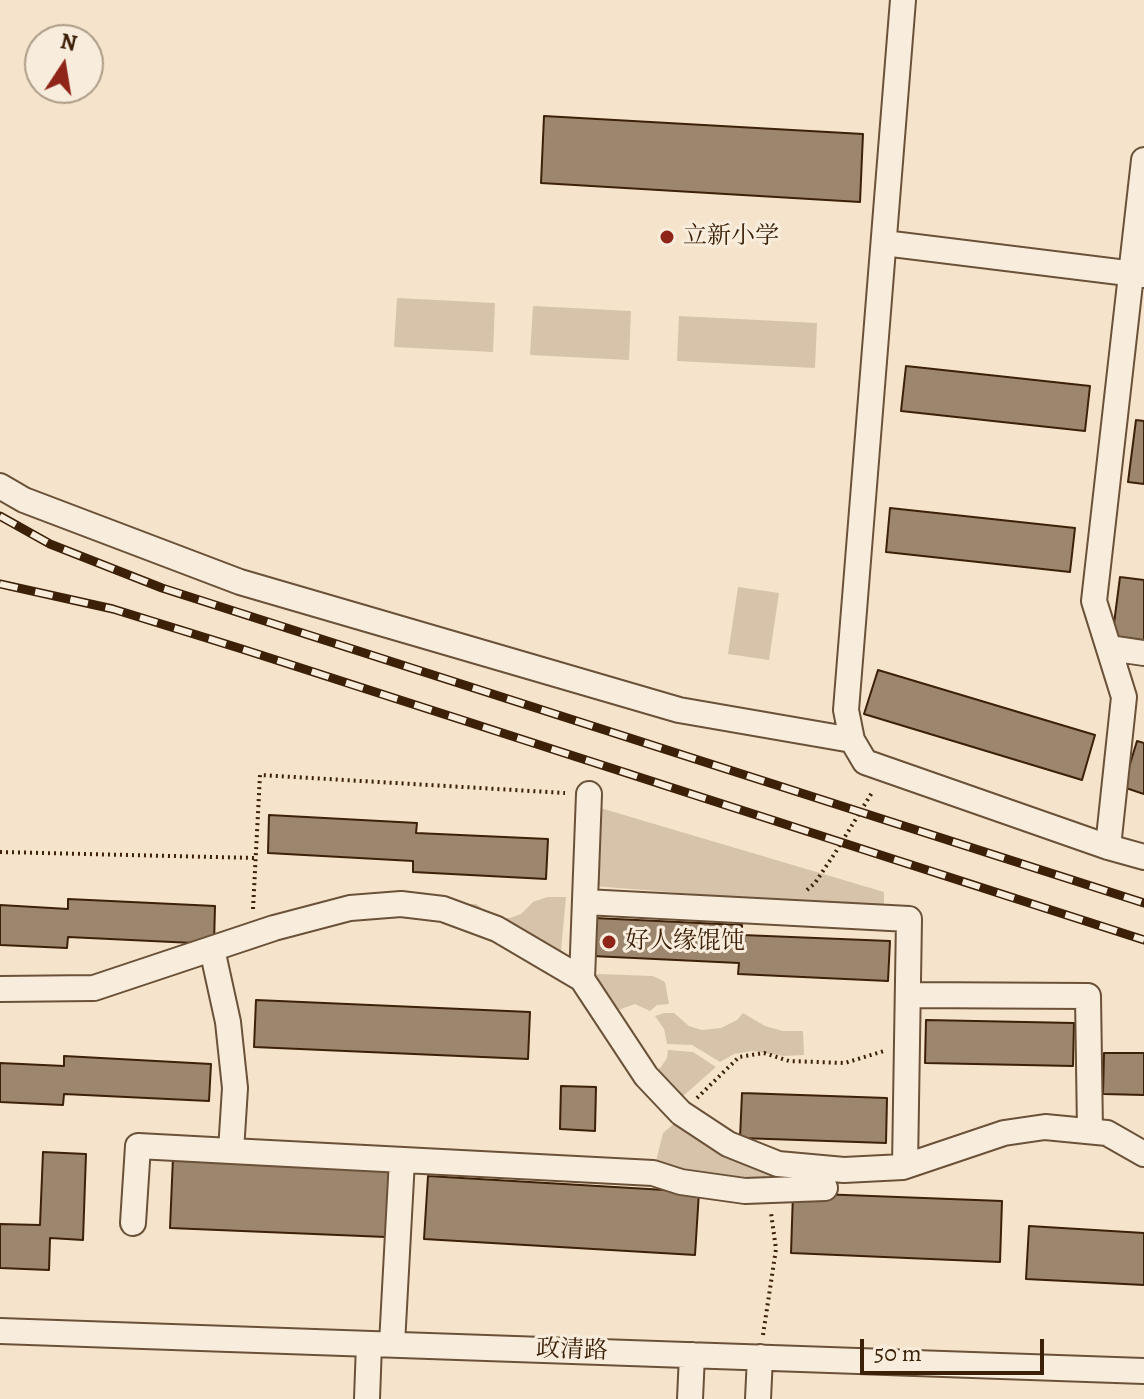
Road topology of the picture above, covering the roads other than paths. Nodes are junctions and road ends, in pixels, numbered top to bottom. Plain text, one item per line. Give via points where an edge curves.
1 (903, 0) edge
2 (1144, 160) edge
3 (884, 243) junction
4 (1138, 274) edge
5 (0, 486) edge
6 (1109, 648) junction
7 (1144, 653) edge
8 (852, 740) junction
9 (589, 794) road end
10 (1108, 847) junction
11 (1144, 857) edge
12 (585, 902) junction
13 (212, 949) junction
14 (582, 979) junction
15 (0, 989) edge
16 (908, 995) junction
17 (1090, 1131) junction
18 (231, 1151) junction
19 (1144, 1154) edge
20 (402, 1160) junction
21 (905, 1166) junction
22 (825, 1188) dead end
23 (133, 1223) dead end
24 (0, 1331) edge
25 (381, 1344) junction
26 (692, 1355) junction
27 (760, 1357) junction
28 (1144, 1371) edge
29 (367, 1399) edge
30 (690, 1399) edge
31 (758, 1399) edge

1 - 3 street
2 - 4 street
3 - 4 street
3 - 8 street via 846,710
4 - 6 street via 1094,601
5 - 8 street via 24,500 240,582 679,710
6 - 7 street
6 - 10 street via 1124,697
8 - 10 street via 865,762
9 - 12 street
10 - 11 street
12 - 14 street
12 - 16 street via 909,919
13 - 14 street via 350,908 401,904 443,909 497,929
13 - 15 street via 94,988
13 - 18 street via 235,1088
14 - 21 street via 646,1076 681,1113 728,1144 778,1164 844,1170
16 - 17 street via 1088,996
16 - 21 street
17 - 19 street via 1107,1133
17 - 21 street via 1045,1127 1004,1133
18 - 20 street
18 - 23 street via 138,1146
20 - 22 street via 653,1173 710,1187 768,1192
20 - 25 street
24 - 25 street, 政清路
25 - 26 street, 政清路
25 - 29 street
26 - 27 street, 政清路
26 - 30 street
27 - 28 street, 政清路
27 - 31 street

